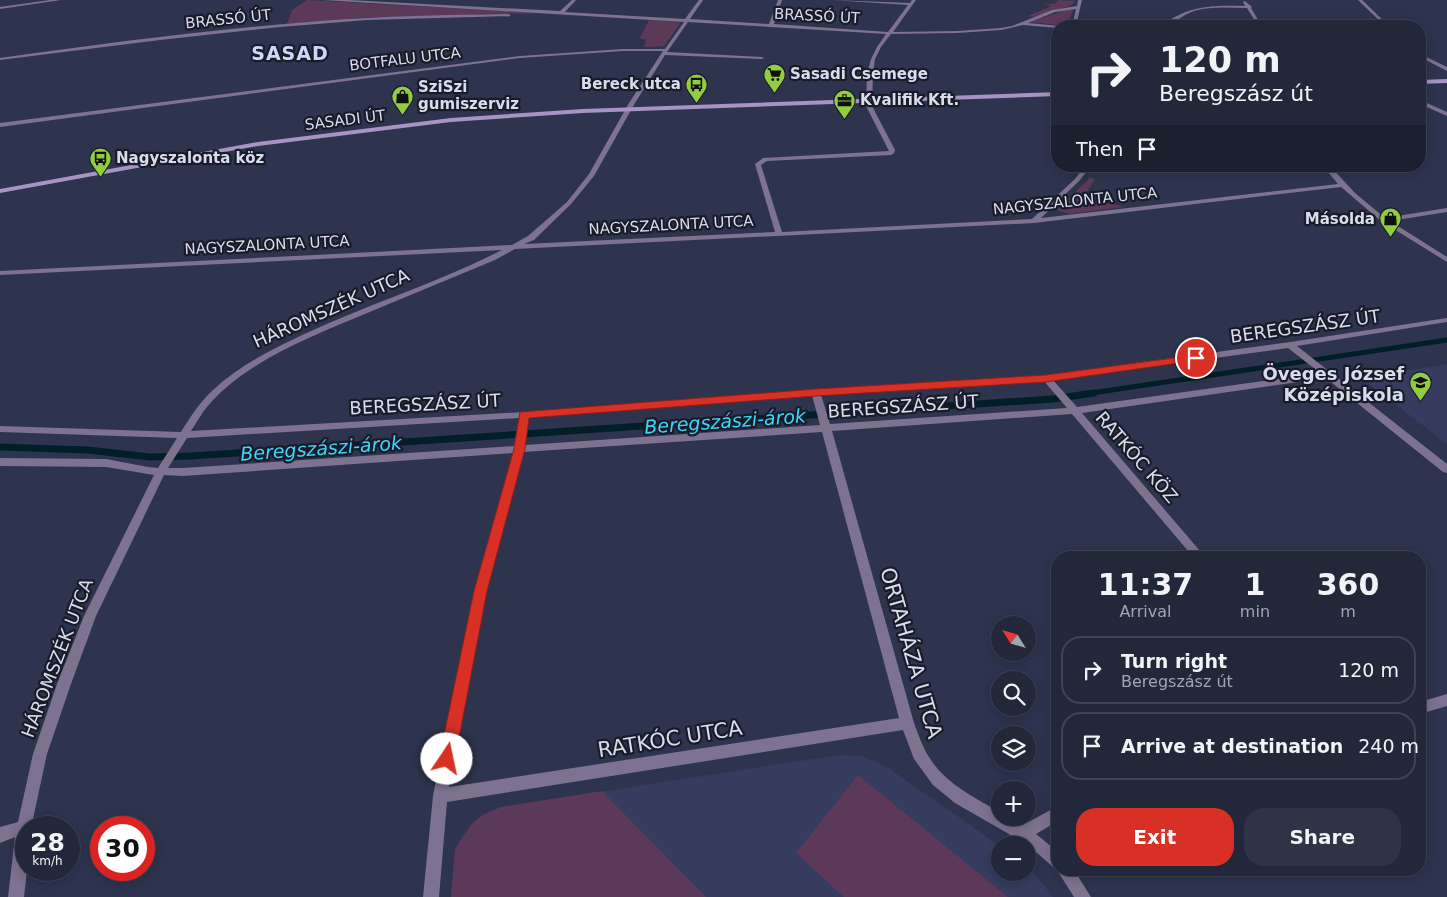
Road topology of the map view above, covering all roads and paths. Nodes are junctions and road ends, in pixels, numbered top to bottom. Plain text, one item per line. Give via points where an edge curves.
1 (60, 0) edge
2 (324, 0) edge
3 (458, 0) edge
4 (574, 0) edge
5 (701, 0) edge
6 (780, 0) edge
7 (833, 0) edge
8 (1080, 0) edge
9 (1244, 0) edge
10 (1360, 0) edge
11 (913, 2) edge
12 (451, 6) junction
13 (1079, 7) junction
14 (1250, 7) junction
15 (0, 8) edge
16 (561, 13) junction
17 (580, 15) junction
18 (686, 20) junction
19 (1076, 20) edge
20 (1173, 20) edge
21 (1257, 20) edge
22 (1381, 20) edge
23 (1021, 24) junction
24 (771, 26) junction
25 (1051, 26) edge
26 (889, 33) junction
27 (665, 51) junction
28 (762, 58) dead end
29 (1426, 58) edge
30 (0, 59) edge
31 (1447, 69) edge
32 (1447, 81) edge
33 (1426, 82) edge
34 (1051, 94) edge
35 (869, 101) junction
36 (1426, 105) edge
37 (629, 109) junction
38 (1447, 114) edge
39 (0, 125) edge
40 (1083, 172) edge
41 (1331, 172) edge
42 (1342, 186) junction
43 (0, 191) edge
44 (1447, 210) edge
45 (1383, 220) junction
46 (1034, 221) junction
47 (779, 234) junction
48 (518, 246) junction
49 (1447, 260) edge
50 (0, 273) edge
51 (1447, 320) edge
52 (1290, 345) junction
53 (1328, 375) junction
54 (1046, 378) junction
55 (816, 392) junction
56 (1070, 407) junction
57 (523, 420) junction
58 (825, 425) junction
59 (0, 429) edge
60 (184, 435) junction
61 (520, 445) junction
62 (0, 462) edge
63 (164, 467) junction
64 (1447, 469) edge
65 (1195, 551) edge
66 (1447, 700) edge
67 (1426, 706) edge
68 (907, 723) junction
69 (440, 796) junction
70 (26, 816) edge
71 (1051, 817) edge
72 (15, 830) edge
73 (1023, 834) junction
74 (0, 835) edge
75 (1051, 856) edge
76 (1070, 876) edge
77 (18, 881) edge
78 (16, 897) edge
79 (431, 897) edge
80 (1082, 897) edge

1 - 15 street
2 - 12 street, BRASSÓ ÚT
3 - 12 street
4 - 16 street
5 - 18 street, HÁROMSZÉK UTCA
6 - 24 street
7 - 11 street
8 - 13 street
9 - 14 street
10 - 22 street
11 - 26 street
12 - 16 street, BRASSÓ ÚT
13 - 19 street
13 - 23 street, BRASSÓ ÚT via 1054,11
14 - 20 street via 1195,9
14 - 21 street
16 - 17 street, BRASSÓ ÚT
17 - 18 street, BRASSÓ ÚT
17 - 30 street, BRASSÓ ÚT via 319,22
18 - 24 street, BRASSÓ ÚT
18 - 27 street, HÁROMSZÉK UTCA
23 - 25 street, BRASSÓ ÚT
23 - 26 street, BRASSÓ ÚT via 976,31
24 - 26 street, BRASSÓ ÚT
26 - 35 street via 873,59
27 - 28 street, BOTFALU UTCA
27 - 37 street, HÁROMSZÉK UTCA
27 - 39 street, BOTFALU UTCA via 623,50 520,57
29 - 31 street
32 - 33 street
34 - 35 street, SASADI ÚT
35 - 37 street, SASADI ÚT
35 - 47 street via 891,153 765,159 758,164
36 - 38 street
37 - 43 street, SASADI ÚT via 519,114 356,130 241,147
37 - 48 street, HÁROMSZÉK UTCA via 581,189 539,232
40 - 46 street
41 - 42 street
42 - 45 street
42 - 46 street, NAGYSZALONTA UTCA
44 - 45 street
45 - 49 street
46 - 47 street, NAGYSZALONTA UTCA
47 - 48 street, NAGYSZALONTA UTCA
48 - 50 street, NAGYSZALONTA UTCA
48 - 60 street, HÁROMSZÉK UTCA via 268,355 215,393
51 - 52 street, BEREGSZÁSZ ÚT
52 - 53 street
52 - 54 street, BEREGSZÁSZ ÚT
53 - 56 street, BEREGSZÁSZ ÚT
53 - 64 street
54 - 55 street, BEREGSZÁSZ ÚT
54 - 56 street, RATKÓC KÖZ
55 - 57 street, BEREGSZÁSZ ÚT
55 - 58 street, ORTAHÁZA UTCA
56 - 58 street, BEREGSZÁSZ ÚT
56 - 65 street, RATKÓC KÖZ
57 - 60 street, BEREGSZÁSZ ÚT
57 - 61 street
58 - 61 street, BEREGSZÁSZ ÚT
58 - 68 street, ORTAHÁZA UTCA
59 - 60 street, BEREGSZÁSZ ÚT
60 - 63 street, HÁROMSZÉK UTCA
61 - 63 street, BEREGSZÁSZ ÚT via 182,472
61 - 69 street via 480,591
62 - 63 street, BEREGSZÁSZ ÚT
63 - 70 street, HÁROMSZÉK UTCA via 90,616 40,754
66 - 67 street
68 - 69 street, RATKÓC UTCA
68 - 73 street, ORTAHÁZA UTCA via 919,754 938,780 960,798
69 - 79 street
71 - 73 street
72 - 74 street
73 - 75 street, ORTAHÁZA UTCA
76 - 80 street
77 - 78 street, HÁROMSZÉK UTCA

